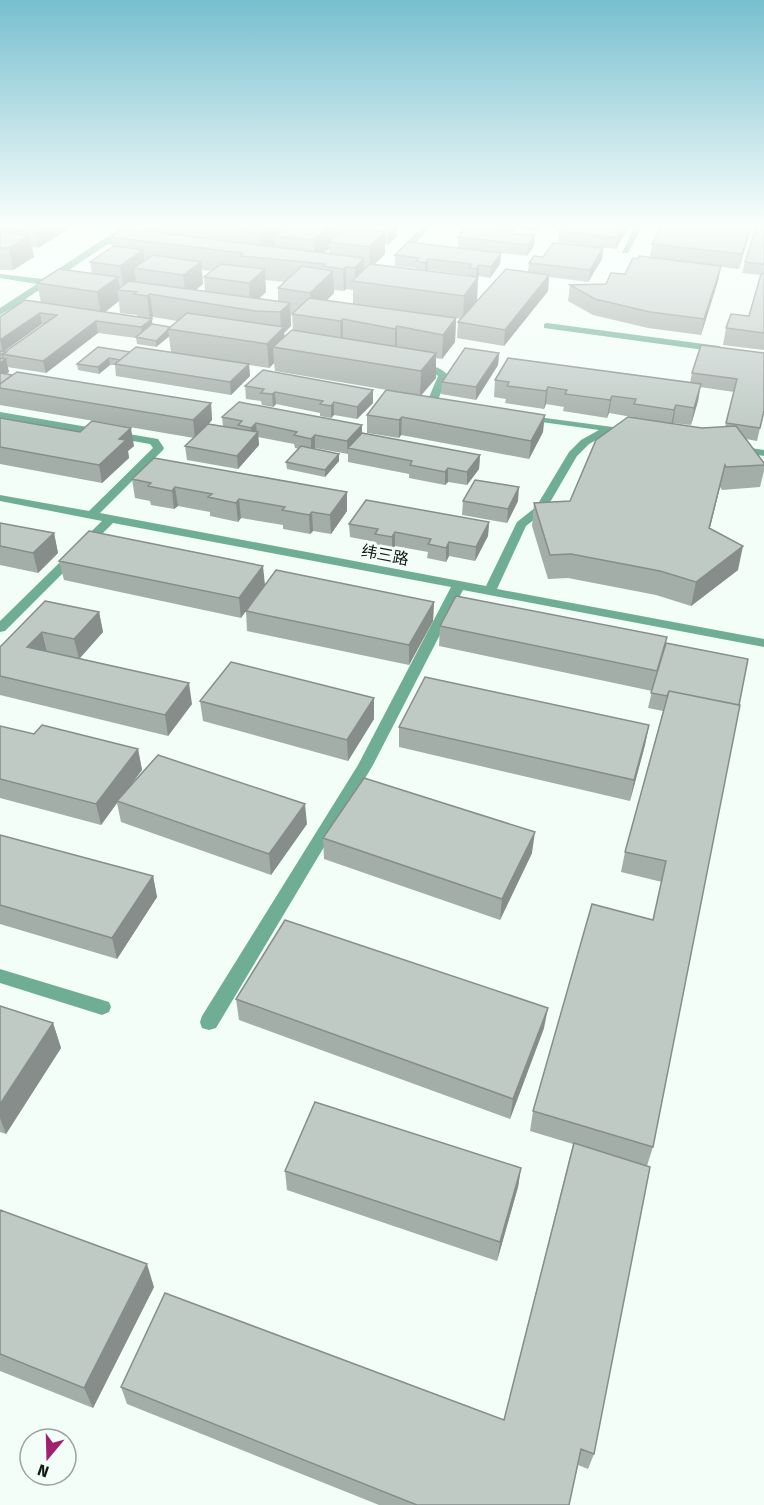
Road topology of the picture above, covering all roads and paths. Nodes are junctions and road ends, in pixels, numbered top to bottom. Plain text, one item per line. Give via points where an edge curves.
1 (27, 293) edge
2 (10, 305) junction
3 (45, 310) edge
4 (0, 312) edge
5 (547, 326) dead end
6 (730, 350) edge
7 (410, 364) edge
8 (456, 406) edge
9 (0, 415) edge
10 (515, 415) edge
11 (609, 429) junction
12 (641, 434) edge
13 (730, 447) edge
14 (764, 453) edge
15 (0, 498) edge
16 (91, 516) junction
17 (110, 519) junction
18 (459, 585) junction
19 (490, 591) junction
20 (0, 628) edge
21 (764, 643) edge
22 (0, 976) edge
23 (102, 1007) dead end
24 (209, 1022) dead end

1 - 2 street
2 - 3 street
2 - 4 street
5 - 6 street
7 - 8 street via 433,368 443,375 432,402
9 - 16 street via 154,441 159,448
10 - 11 street
11 - 12 street
11 - 19 street via 585,442 573,454 540,509 521,524
13 - 14 street
15 - 16 street, 纬三路
16 - 17 street, 纬三路
17 - 18 street, 纬三路
17 - 20 street
18 - 19 street, 纬三路
18 - 24 street via 365,765
19 - 21 street, 纬三路
22 - 23 street

